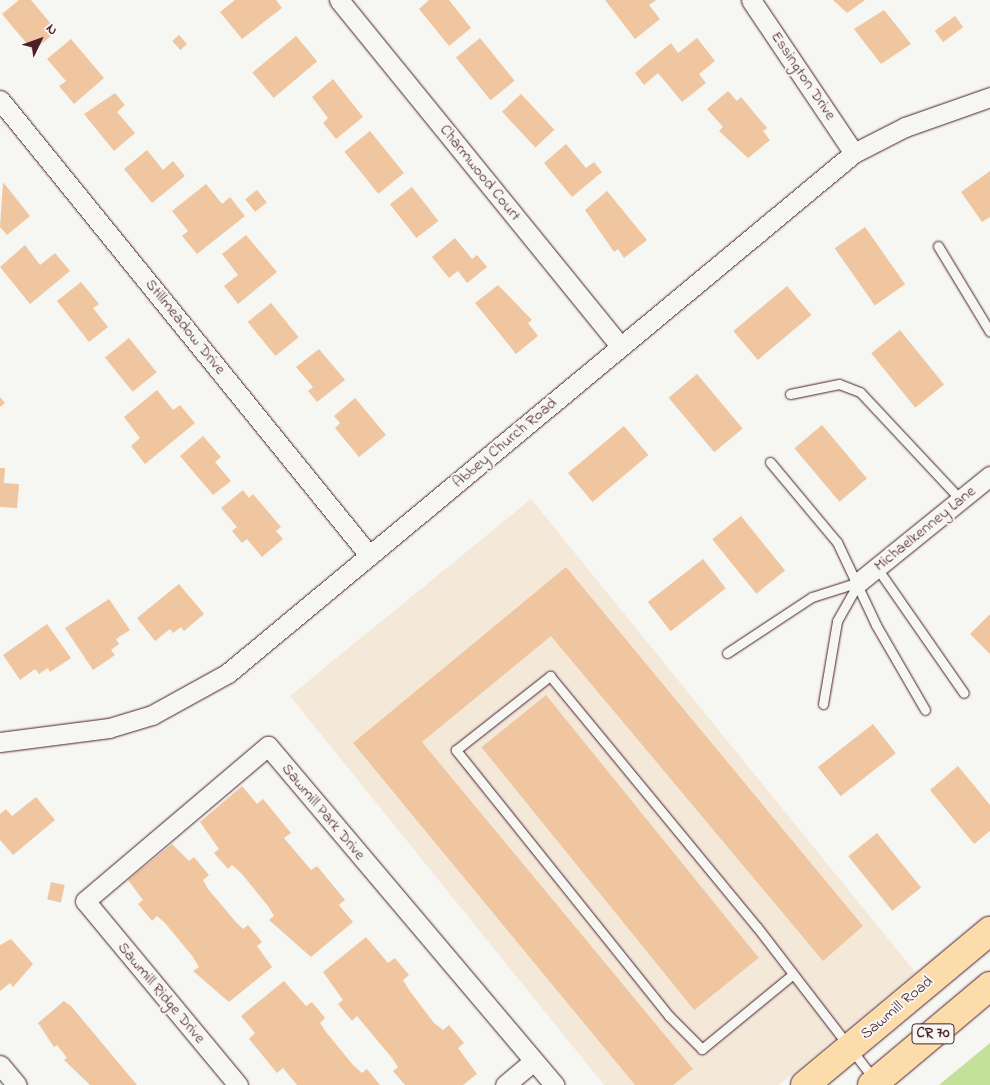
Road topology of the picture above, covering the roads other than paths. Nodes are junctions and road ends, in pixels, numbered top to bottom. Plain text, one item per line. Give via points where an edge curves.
1 (339, 0) edge
2 (750, 0) edge
3 (990, 96) edge
4 (0, 100) edge
5 (854, 153) junction
6 (938, 246) dead end
7 (990, 332) edge
8 (620, 346) junction
9 (790, 394) dead end
10 (770, 462) dead end
11 (990, 476) edge
12 (960, 500) junction
13 (369, 554) junction
14 (877, 568) junction
15 (859, 582) junction
16 (727, 653) dead end
17 (964, 693) dead end
18 (824, 704) dead end
19 (925, 710) dead end
20 (0, 742) edge
21 (85, 901) joint
22 (990, 931) edge
23 (792, 975) junction
24 (990, 986) edge
25 (851, 1047) junction
26 (531, 1063) junction
27 (0, 1065) edge
28 (874, 1083) edge
29 (16, 1085) edge
30 (238, 1085) edge
31 (505, 1085) edge
32 (554, 1085) edge
33 (805, 1085) edge

1 - 8 street, Charmwood Court
2 - 5 street, Essington Drive
3 - 5 street, Abbey Church Road via 940,112
4 - 13 street, Stillmeadow Drive
5 - 8 street, Abbey Church Road
6 - 7 lane
8 - 13 street, Abbey Church Road
9 - 12 lane via 839,384 860,392
10 - 15 lane via 837,542
11 - 12 street, Michaelkenney Lane
12 - 14 street, Michaelkenney Lane
13 - 20 street, Abbey Church Road via 228,673 180,701 108,728
14 - 15 street, Michaelkenney Lane
14 - 17 lane
15 - 16 lane via 812,597
15 - 18 lane via 837,621
15 - 19 lane via 876,625
21 - 26 street, Sawmill Park Drive via 268,746
21 - 30 street, Sawmill Ridge Drive
22 - 25 main road, Sawmill Road / CR 70
23 - 23 lane via 550,676 456,750 669,1016 702,1049
23 - 25 lane
24 - 28 main road, CR 70
25 - 28 lane
25 - 33 main road, Sawmill Road / CR 70
26 - 31 street
26 - 32 street, Sawmill Park Drive
27 - 29 street

